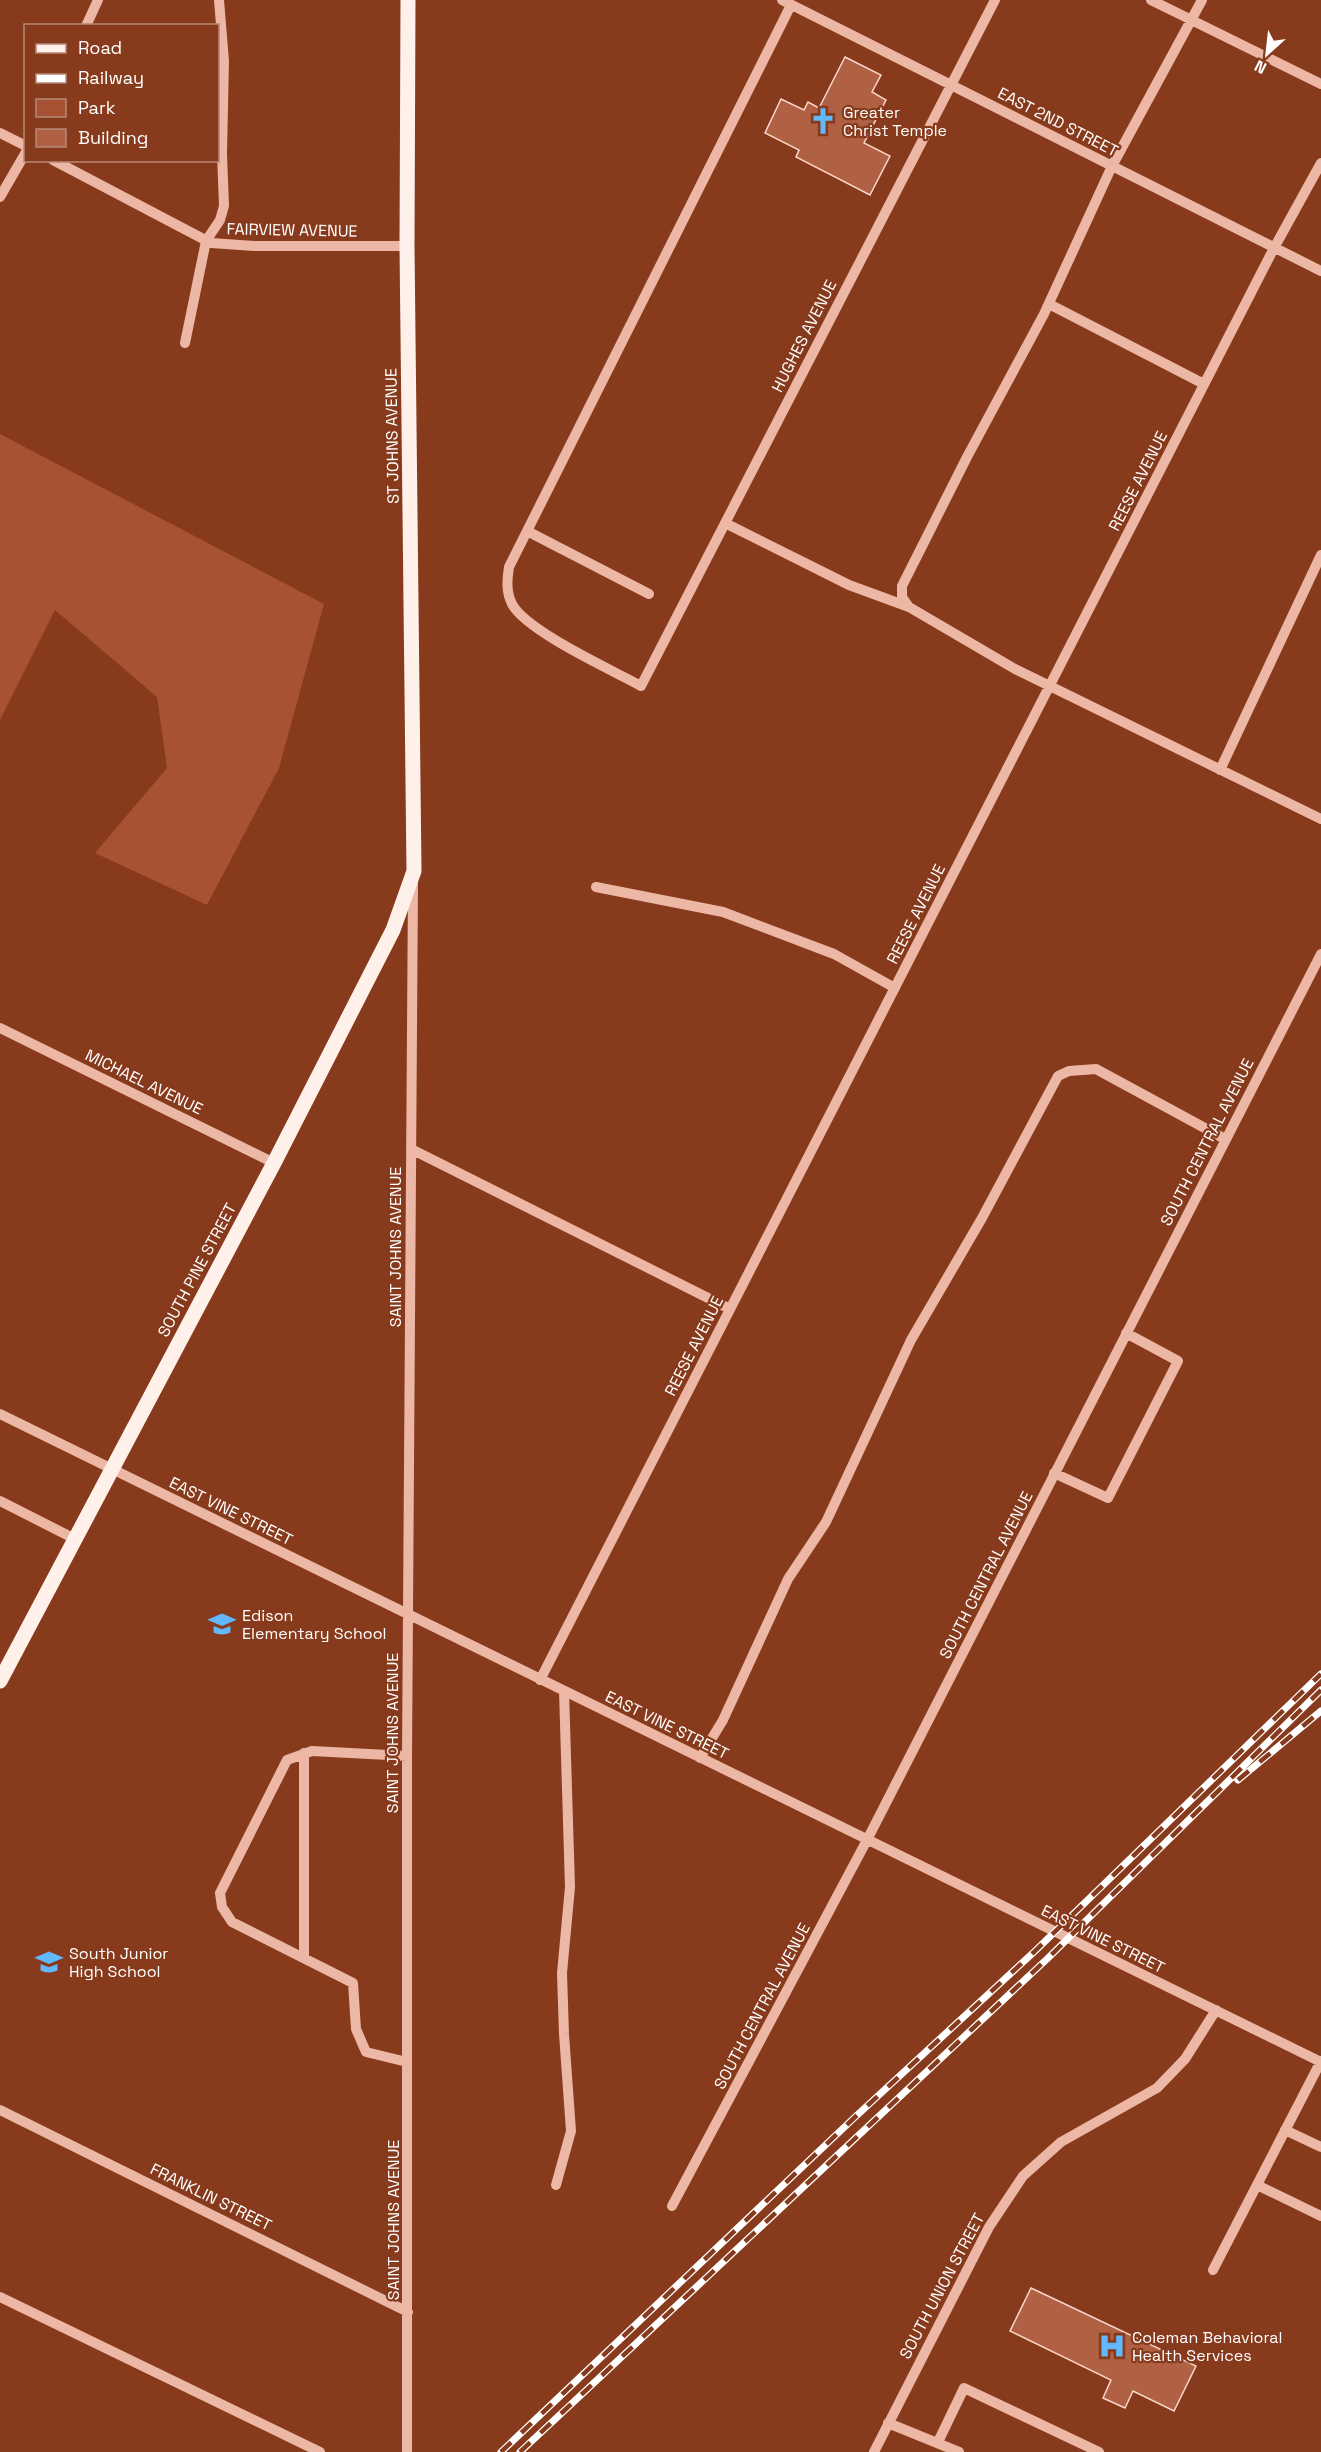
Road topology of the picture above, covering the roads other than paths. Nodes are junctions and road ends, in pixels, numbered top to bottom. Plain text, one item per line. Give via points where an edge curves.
1 (98, 0) edge
2 (219, 0) edge
3 (408, 0) edge
4 (994, 0) edge
5 (1151, 0) edge
6 (1202, 0) edge
7 (786, 2) edge
8 (1191, 20) junction
9 (87, 24) edge
10 (950, 84) junction
11 (1321, 84) edge
12 (0, 133) edge
13 (24, 145) edge
14 (24, 155) edge
15 (57, 162) edge
16 (1321, 163) edge
17 (1112, 166) junction
18 (0, 196) edge
19 (206, 241) junction
20 (407, 246) junction
21 (1274, 248) junction
22 (1321, 271) edge
23 (1049, 304) junction
24 (185, 344) dead end
25 (1204, 384) junction
26 (725, 523) junction
27 (527, 531) junction
28 (1321, 555) edge
29 (649, 594) dead end
30 (909, 607) junction
31 (1050, 686) junction
32 (1220, 770) junction
33 (1321, 819) edge
34 (414, 871) junction
35 (596, 887) dead end
36 (1321, 954) edge
37 (895, 988) junction
38 (0, 1028) edge
39 (1225, 1139) junction
40 (411, 1149) junction
41 (274, 1163) junction
42 (730, 1310) junction
43 (1126, 1333) junction
44 (0, 1414) edge
45 (112, 1469) junction
46 (1054, 1473) junction
47 (0, 1501) edge
48 (75, 1539) junction
49 (408, 1615) junction
50 (540, 1680) junction
51 (0, 1681) edge
52 (564, 1691) junction
53 (308, 1752) junction
54 (407, 1756) junction
55 (700, 1758) junction
56 (867, 1840) junction
57 (304, 1958) junction
58 (1216, 2010) junction
59 (407, 2062) junction
60 (1321, 2062) edge
61 (0, 2110) edge
62 (1285, 2130) junction
63 (1321, 2147) edge
64 (556, 2185) dead end
65 (1257, 2185) junction
66 (672, 2206) dead end
67 (1321, 2216) edge
68 (1212, 2270) dead end
69 (0, 2297) edge
70 (408, 2312) junction
71 (888, 2423) junction
72 (938, 2442) junction
73 (320, 2452) edge
74 (407, 2452) edge
75 (874, 2452) edge
76 (959, 2452) edge
77 (1099, 2452) edge

1 - 9 street
2 - 19 street via 224,61 224,206
3 - 20 main road, ST JOHNS AVENUE
4 - 10 street, HUGHES AVENUE
5 - 8 street
6 - 8 street
7 - 10 street, EAST 2ND STREET
7 - 27 street
8 - 11 street
8 - 17 street
10 - 17 street, EAST 2ND STREET
10 - 26 street, HUGHES AVENUE
12 - 13 street
14 - 18 street
15 - 19 street, FAIRVIEW AVENUE
16 - 21 street, REESE AVENUE
17 - 21 street, EAST 2ND STREET
17 - 23 street
19 - 20 street, FAIRVIEW AVENUE via 254,246
19 - 24 street
20 - 34 main road, ST JOHNS AVENUE
21 - 22 street, EAST 2ND STREET
21 - 25 street, REESE AVENUE
23 - 25 street
23 - 30 street via 902,586 902,597
25 - 31 street, REESE AVENUE
26 - 27 street, HUGHES AVENUE via 641,687 529,624 513,606 507,592 509,567
26 - 30 street via 849,585
27 - 29 street
28 - 32 street
30 - 31 street
31 - 32 street
31 - 37 street, REESE AVENUE
32 - 33 street
34 - 40 street, SAINT JOHNS AVENUE
34 - 41 main road, SOUTH PINE STREET via 393,930
35 - 37 street via 723,912 834,954
36 - 39 street, SOUTH CENTRAL AVENUE
37 - 42 street, REESE AVENUE
38 - 41 street, MICHAEL AVENUE
39 - 43 street, SOUTH CENTRAL AVENUE
39 - 55 street via 1096,1069 1058,1076 911,1341 826,1522 788,1580 723,1719
40 - 42 street
40 - 49 street, SAINT JOHNS AVENUE
41 - 45 main road, SOUTH PINE STREET
42 - 50 street, REESE AVENUE
43 - 46 street, SOUTH CENTRAL AVENUE
43 - 46 street via 1178,1361 1108,1498
44 - 45 street, EAST VINE STREET
45 - 48 main road, SOUTH PINE STREET
45 - 49 street, EAST VINE STREET
46 - 56 street, SOUTH CENTRAL AVENUE
47 - 48 street
48 - 51 main road, SOUTH PINE STREET
49 - 50 street, EAST VINE STREET
49 - 54 street, SAINT JOHNS AVENUE
50 - 52 street, EAST VINE STREET
52 - 55 street, EAST VINE STREET
52 - 64 street via 570,1887 562,1973 571,2131
53 - 54 street
53 - 57 street
53 - 57 street via 287,1760 220,1893 222,1907 232,1923
54 - 59 street, SAINT JOHNS AVENUE
55 - 56 street, EAST VINE STREET
56 - 58 street, EAST VINE STREET
56 - 66 street, SOUTH CENTRAL AVENUE
57 - 59 street via 353,1983 356,2030 366,2052
58 - 60 street, EAST VINE STREET
58 - 71 street, SOUTH UNION STREET via 1185,2059 1156,2088 1061,2142 1023,2176 988,2227
59 - 70 street, SAINT JOHNS AVENUE
60 - 62 street
61 - 70 street, FRANKLIN STREET
62 - 63 street
62 - 65 street
65 - 67 street
65 - 68 street
69 - 73 street
70 - 74 street, SAINT JOHNS AVENUE
71 - 72 street
71 - 75 street, SOUTH UNION STREET
72 - 76 street
72 - 77 street via 964,2388

